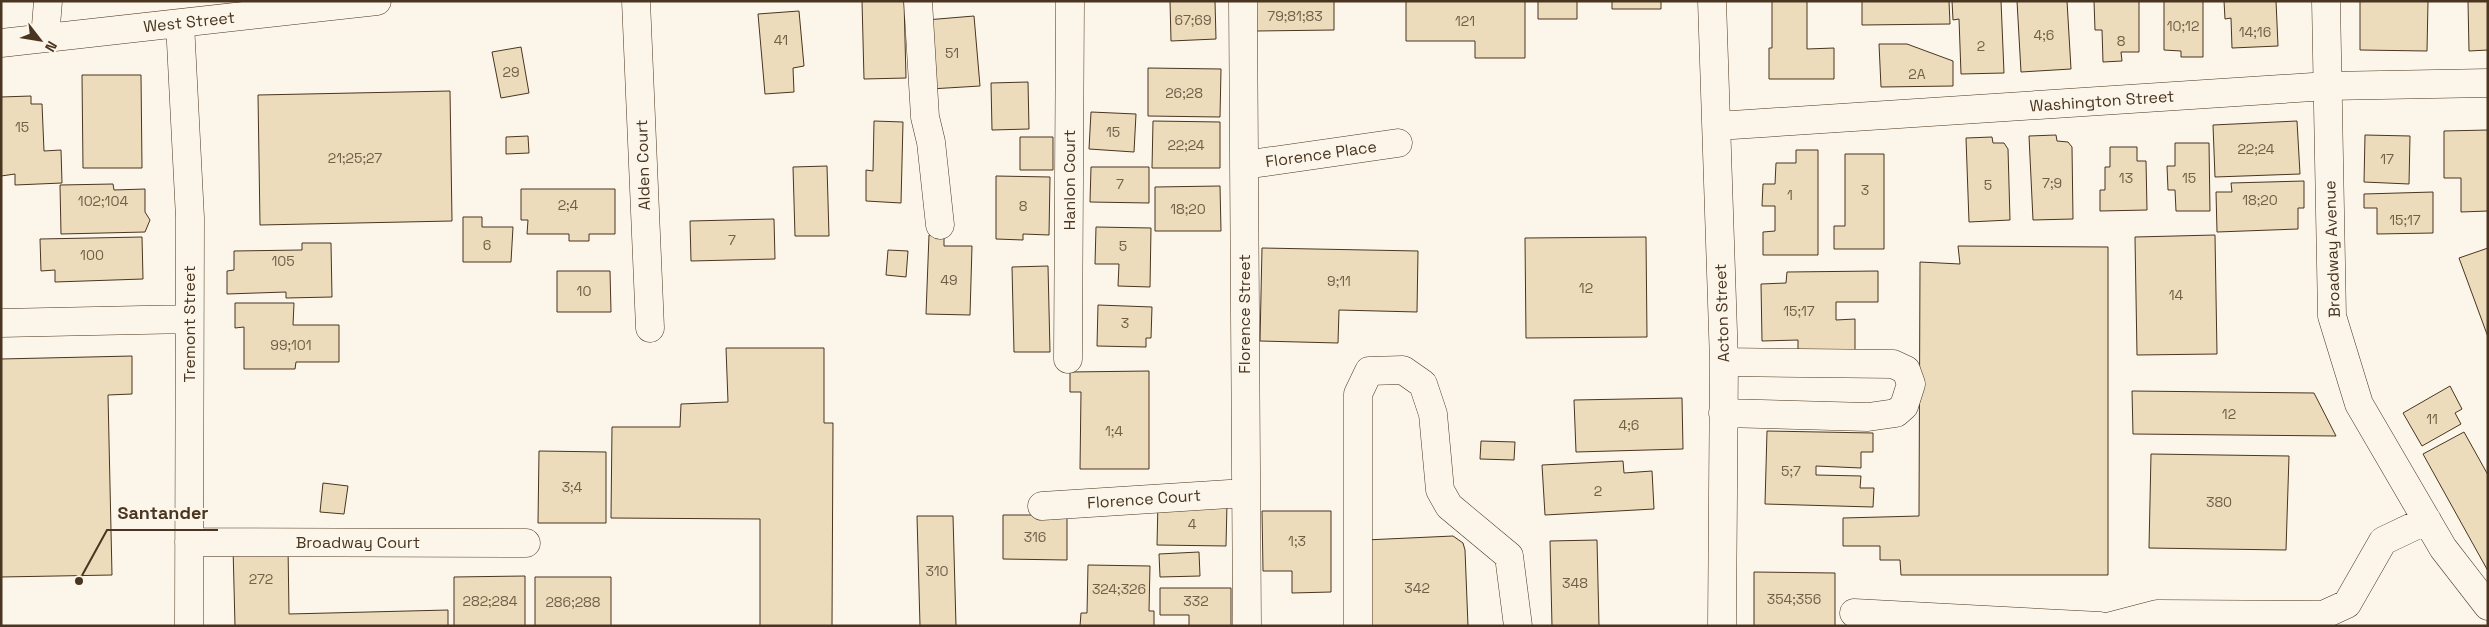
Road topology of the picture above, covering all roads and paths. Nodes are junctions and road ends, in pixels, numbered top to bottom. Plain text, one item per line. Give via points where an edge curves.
1 (48, 1) edge
2 (377, 1) edge
3 (636, 1) edge
4 (918, 1) edge
5 (1070, 1) edge
6 (1243, 1) edge
7 (1712, 1) edge
8 (2326, 1) edge
9 (310, 5) edge
10 (180, 23) junction
11 (45, 38) junction
12 (1, 43) edge
13 (2488, 83) edge
14 (2328, 86) junction
15 (1717, 126) junction
16 (1398, 143) dead end
17 (1244, 165) junction
18 (940, 225) dead end
19 (189, 319) junction
20 (1, 323) edge
21 (650, 328) dead end
22 (1068, 359) dead end
23 (1724, 362) junction
24 (1724, 413) junction
25 (1246, 493) junction
26 (1042, 506) dead end
27 (2427, 520) junction
28 (189, 542) junction
29 (526, 543) dead end
30 (2488, 606) edge
31 (1854, 613) dead end
32 (1934, 621) edge
33 (2125, 624) edge
34 (189, 626) edge
35 (1247, 626) edge
36 (1358, 626) edge
37 (1518, 626) edge
38 (1722, 626) edge
39 (2100, 626) edge

1 - 11 street
2 - 9 street, West Street
3 - 21 street, Alden Court
4 - 18 street via 925,117 931,142
5 - 22 street, Hanlon Court
6 - 17 street, Florence Street
7 - 15 street, Acton Street
8 - 14 street, Broadway Avenue
9 - 10 street, West Street
10 - 11 street, West Street
10 - 19 street, Tremont Street via 190,218
11 - 12 street, West Street
13 - 14 street, Washington Street
14 - 15 street, Washington Street
14 - 27 street, Broadway Avenue via 2332,316 2359,404
15 - 23 street, Acton Street
16 - 17 street, Florence Place
17 - 25 street, Florence Street
19 - 20 street
19 - 28 street, Tremont Street
23 - 24 street, Acton Street
23 - 24 street via 1893,364 1906,370 1911,384 1904,406 1896,413 1868,417
24 - 38 street, Acton Street
25 - 26 street, Florence Court
25 - 35 street, Florence Street
27 - 30 street, Broadway Avenue via 2443,548
27 - 33 street via 2383,540 2347,604 2323,615 2158,614
28 - 29 street, Broadway Court
28 - 34 street, Tremont Street
31 - 32 street
32 - 39 street
36 - 37 street via 1358,394 1369,371 1404,370 1423,384 1433,414 1440,490 1449,506 1509,556

